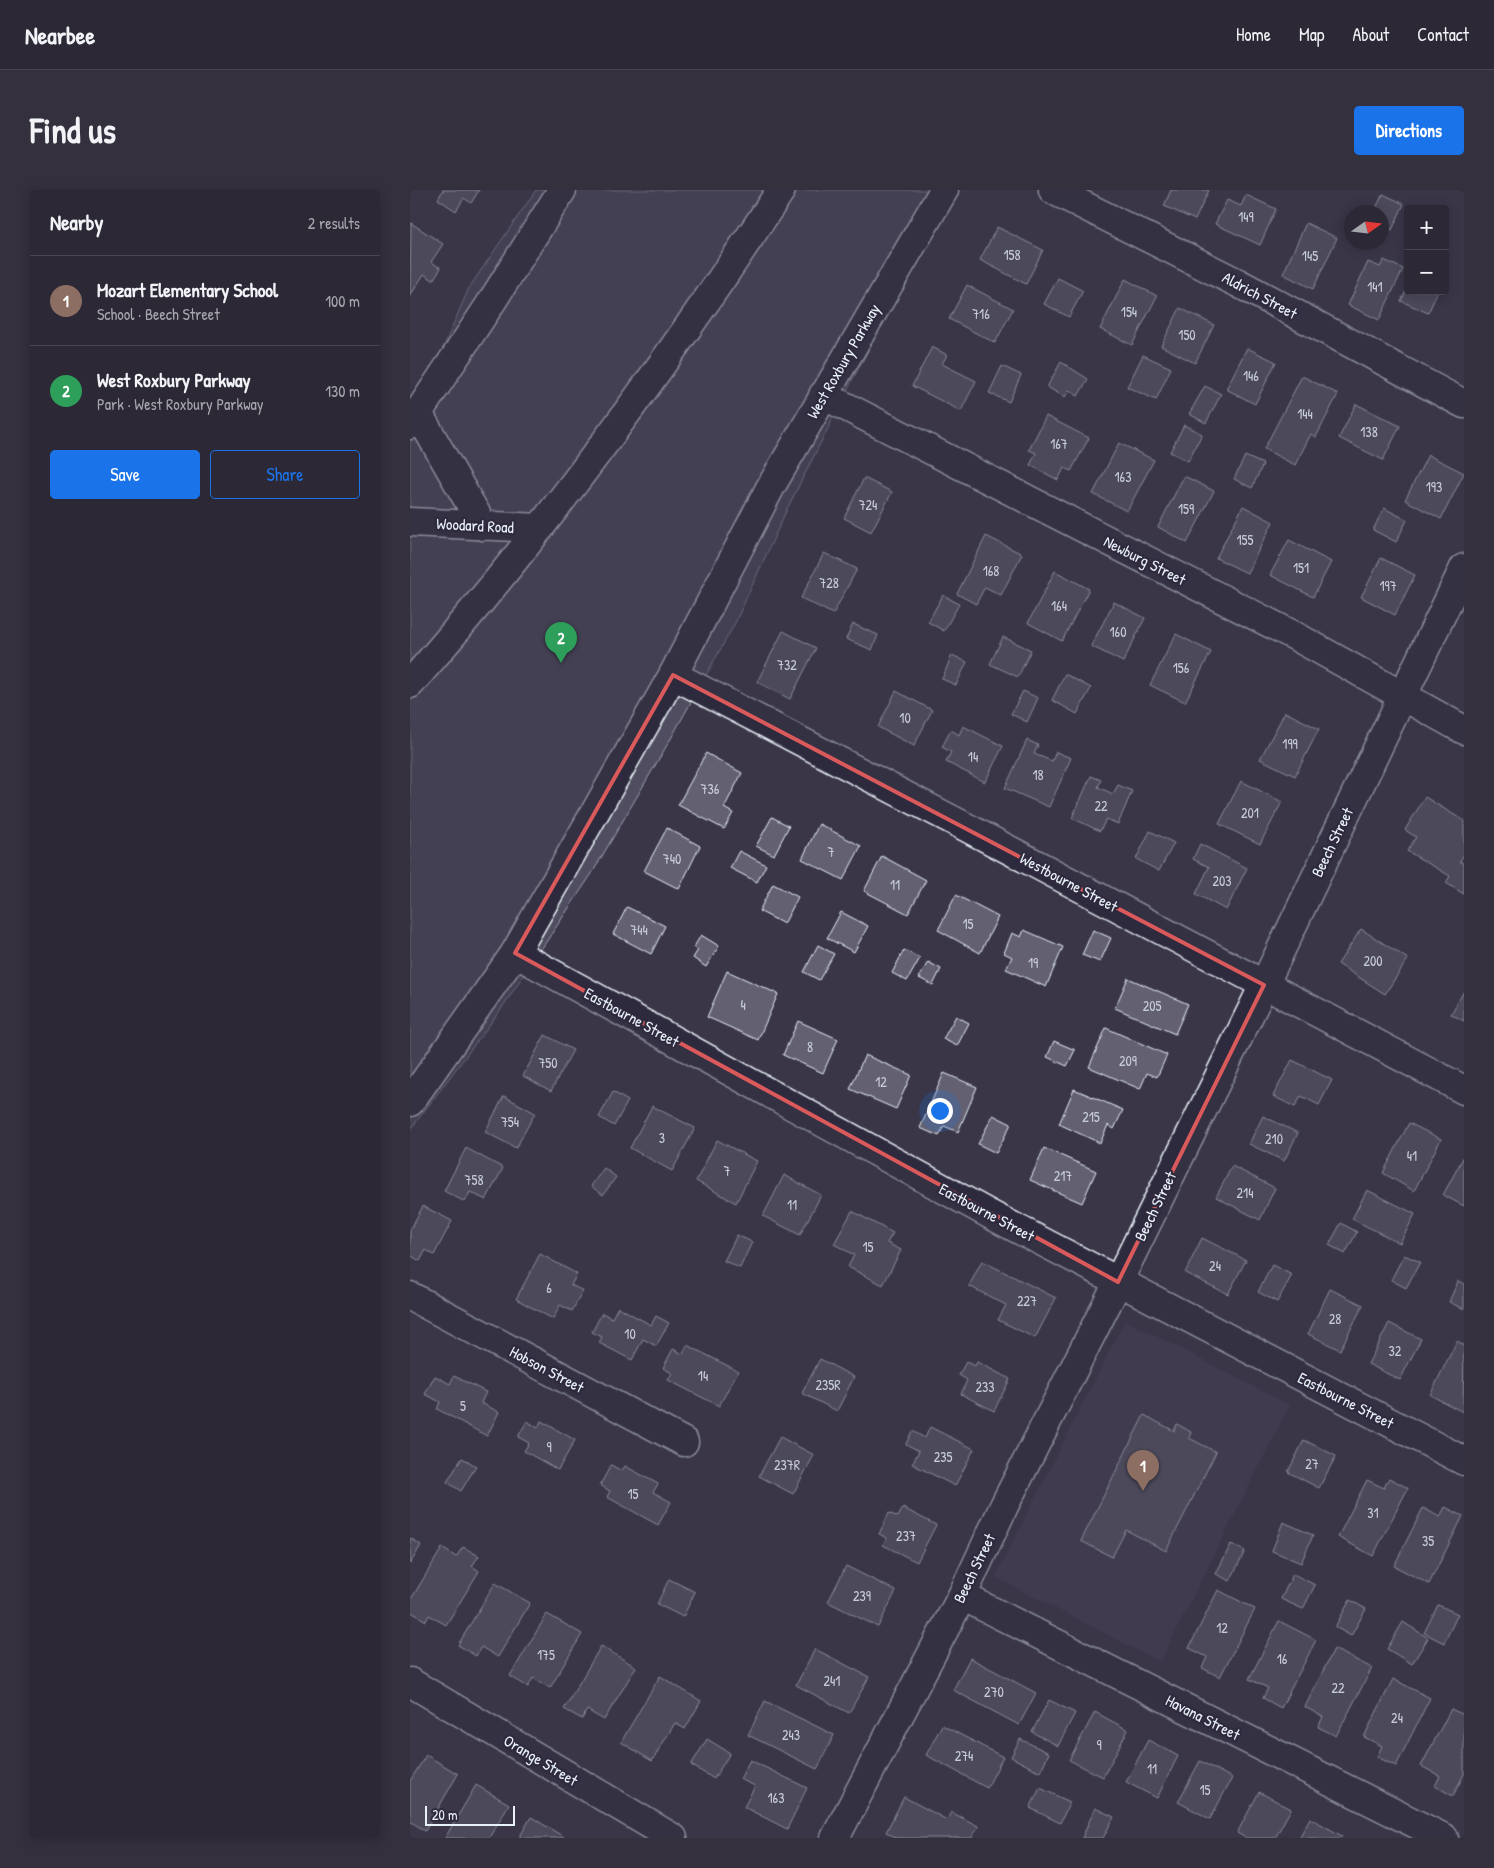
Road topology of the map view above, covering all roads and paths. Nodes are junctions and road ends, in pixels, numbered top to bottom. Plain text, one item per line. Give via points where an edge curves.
1 (562, 190) edge
2 (781, 190) edge
3 (944, 190) edge
4 (1053, 190) edge
5 (823, 395) junction
6 (1464, 404) edge
7 (414, 419) edge
8 (410, 522) edge
9 (483, 526) junction
10 (540, 528) junction
11 (1464, 568) edge
12 (673, 675) junction
13 (410, 684) edge
14 (1402, 696) junction
15 (1464, 730) edge
16 (515, 953) junction
17 (1264, 984) junction
18 (1464, 1090) edge
19 (410, 1102) edge
20 (1118, 1282) junction
21 (410, 1296) edge
22 (684, 1442) dead end
23 (1464, 1462) edge
24 (962, 1596) junction
25 (410, 1682) edge
26 (673, 1838) edge
27 (835, 1838) edge
28 (1444, 1838) edge

1 - 7 street
2 - 10 street via 638,396
3 - 5 street, West Roxbury Parkway
4 - 6 street, Aldrich Street via 1238,283
5 - 12 street, West Roxbury Parkway via 770,488
5 - 14 street, Newburg Street via 1295,636
7 - 9 street
8 - 9 street, Woodard Road
9 - 10 street, Woodard Road
10 - 13 street
11 - 14 street, Beech Street
12 - 16 street, West Roxbury Parkway
12 - 17 street, Westbourne Street
14 - 15 street, Newburg Street
14 - 17 street, Beech Street
16 - 19 street, West Roxbury Parkway
16 - 20 street, Eastbourne Street
17 - 18 street, Westbourne Street
17 - 20 street, Beech Street
20 - 23 street, Eastbourne Street
20 - 24 street, Beech Street
21 - 22 street, Hobson Street
24 - 27 street, Beech Street
24 - 28 street, Havana Street
25 - 26 street, Orange Street

